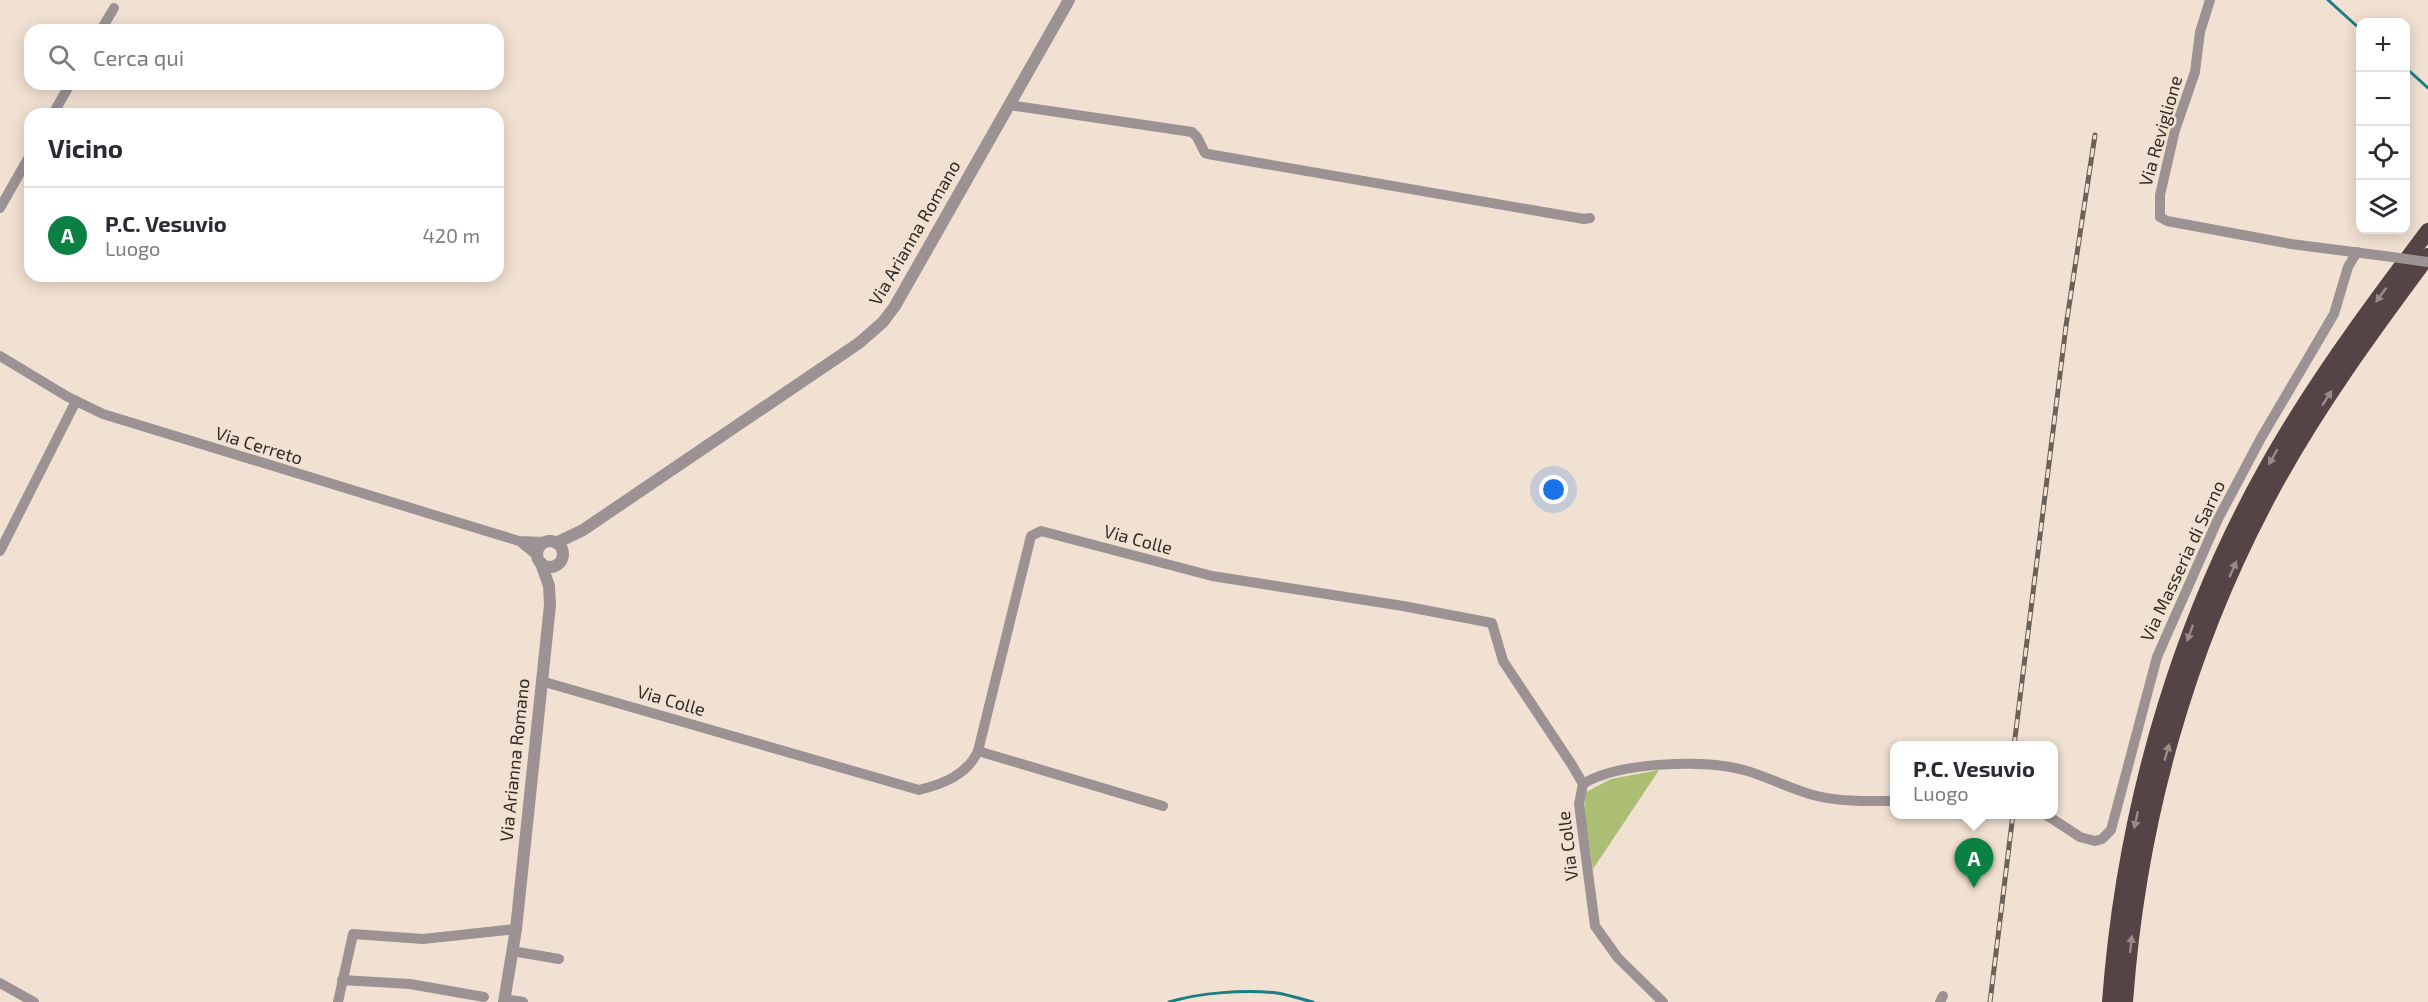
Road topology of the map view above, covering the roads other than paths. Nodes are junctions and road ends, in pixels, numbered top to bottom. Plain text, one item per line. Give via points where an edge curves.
1 (1069, 0) edge
2 (2210, 0) edge
3 (114, 8) dead end
4 (105, 24) edge
5 (67, 90) edge
6 (1009, 105) junction
7 (56, 108) edge
8 (24, 166) edge
9 (0, 208) edge
10 (1590, 218) dead end
11 (2428, 231) edge
12 (2357, 252) junction
13 (2428, 256) edge
14 (2428, 262) edge
15 (0, 356) edge
16 (76, 401) junction
17 (583, 530) junction
18 (519, 541) junction
19 (550, 543) junction
20 (0, 551) edge
21 (540, 560) junction
22 (560, 561) junction
23 (550, 595) junction
24 (541, 681) junction
25 (978, 751) junction
26 (1583, 784) junction
27 (1890, 801) edge
28 (1163, 806) dead end
29 (2053, 819) edge
30 (516, 929) junction
31 (512, 951) junction
32 (559, 959) dead end
33 (342, 980) junction
34 (0, 983) edge
35 (484, 997) dead end
36 (504, 1000) edge
37 (34, 1002) edge
38 (338, 1002) edge
39 (523, 1002) edge
40 (1663, 1002) edge
41 (2110, 1002) edge
42 (2125, 1002) edge

1 - 6 street, Via Arianna Romano
2 - 12 street, Via Reviglione via 2200,32 2195,72 2175,130 2160,195 2160,217 2291,244
3 - 4 street
5 - 7 street
6 - 10 street via 1192,132 1208,154
6 - 17 street, Via Arianna Romano via 883,322 859,343
8 - 9 street
11 -> 41 highway via 2289,429 2211,581 2168,696 2147,767 2123,884
12 - 14 street, bridge
12 - 29 street, Via Masseria di Sarno via 2348,267 2334,314 2218,519 2161,647 2112,830 2103,839 2086,839
42 -> 13 highway via 2145,848 2165,761 2207,629 2247,537 2303,436
15 - 16 street, Via Cerreto
16 - 18 street, Via Cerreto via 169,436
16 - 20 street
17 - 19 street, Via Arianna Romano
17 - 22 street, Via Arianna Romano
18 - 19 street, Via Cerreto
18 - 21 street, Via Cerreto
19 - 21 street via 539,548
19 - 22 street via 562,549
21 - 22 street via 549,567
21 - 23 street, Via Arianna Romano
22 - 23 street, Via Arianna Romano
23 - 24 street, Via Arianna Romano
24 - 25 street, Via Colle via 919,790 958,775 973,763
24 - 30 street, Via Arianna Romano
25 - 26 street, Via Colle via 1031,536 1041,531 1212,576 1492,623 1509,672
25 - 28 street
26 - 27 street via 1635,769 1708,763 1747,771 1817,796
26 - 40 street, Via Colle via 1579,804 1595,926 1618,958
30 - 31 street, Via Arianna Romano
30 - 33 street via 423,939 353,934
31 - 32 street
31 - 36 street, Via Arianna Romano
33 - 35 street via 410,984
33 - 38 street
34 - 37 street
36 - 39 street

